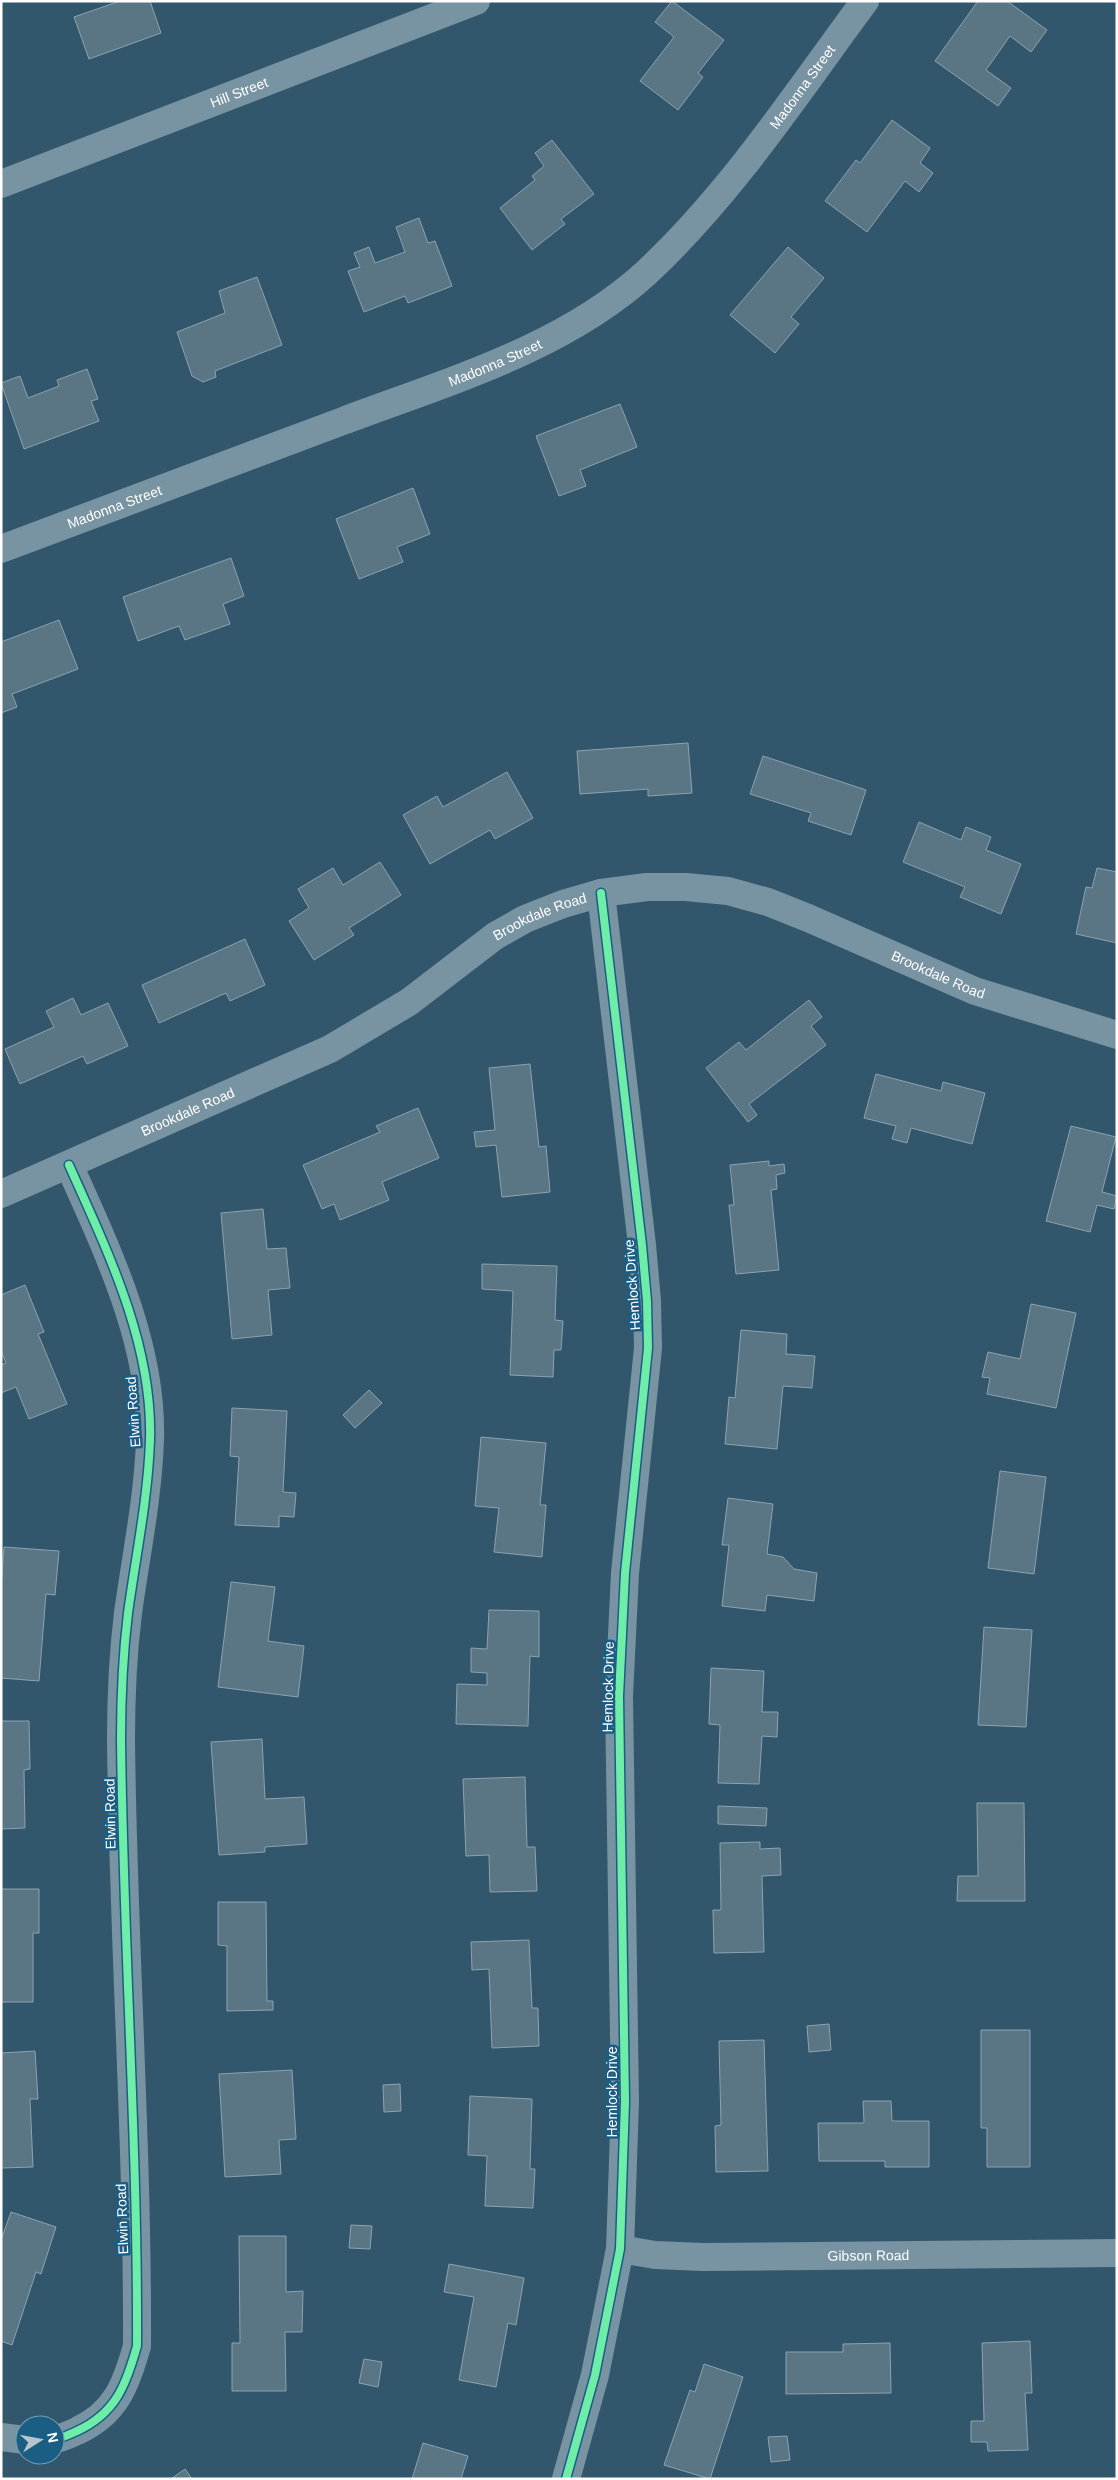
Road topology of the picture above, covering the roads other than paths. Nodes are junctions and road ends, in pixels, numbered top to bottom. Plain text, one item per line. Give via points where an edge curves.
1 (476, 1) edge
2 (865, 1) edge
3 (1, 184) edge
4 (1, 549) edge
5 (601, 893) junction
6 (1117, 1035) edge
7 (69, 1165) junction
8 (1, 1194) edge
9 (620, 2249) junction
10 (1117, 2253) edge
11 (65, 2435) edge
12 (1, 2437) edge
13 (15, 2439) edge
14 (566, 2479) edge

1 - 3 street, Hill Street
2 - 4 street, Madonna Street via 716,199 645,273 603,305 558,333 452,380
5 - 6 street, Brookdale Road via 647,887 686,887 728,891 768,902 975,991
5 - 7 street, Brookdale Road via 525,919 495,936 409,1002 330,1049
5 - 9 street, Hemlock Drive via 642,1245 648,1348 625,1573 619,1696 625,2102
7 - 8 street, Brookdale Road
7 - 11 street, Elwin Road via 117,1276 134,1331 146,1384 150,1437 128,1617 121,1735 137,2346 129,2376 115,2403 93,2424
9 - 10 street, Gibson Road via 703,2258
9 - 14 street, Hemlock Drive via 595,2375
12 - 13 street

